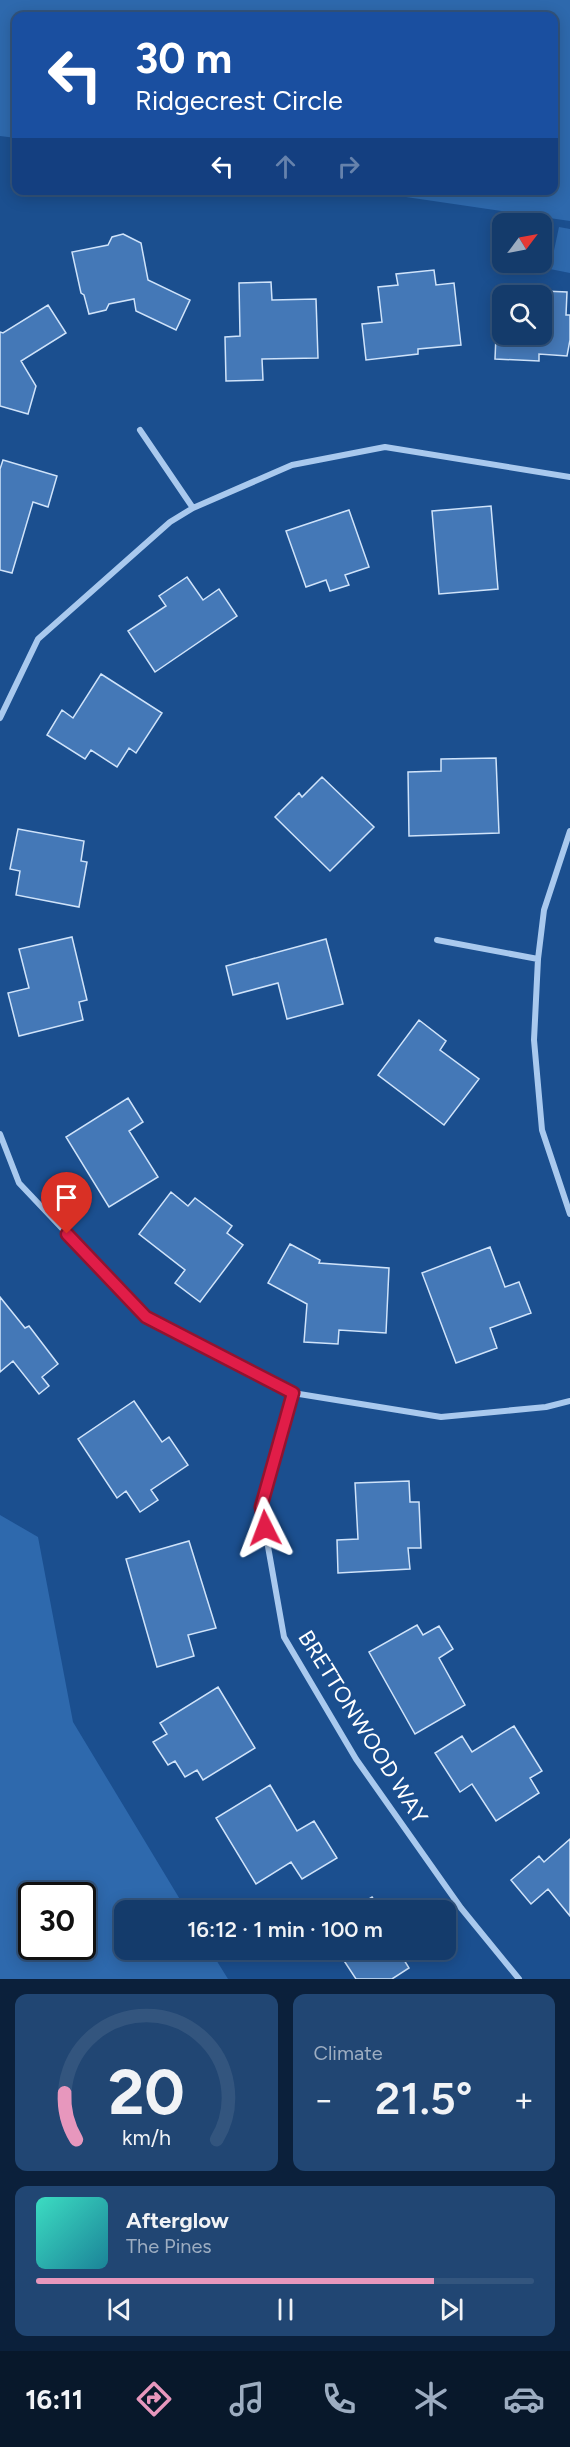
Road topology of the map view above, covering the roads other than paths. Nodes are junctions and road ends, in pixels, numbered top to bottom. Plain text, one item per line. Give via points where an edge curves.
1 (140, 430) dead end
2 (570, 477) edge
3 (193, 508) junction
4 (0, 718) edge
5 (570, 831) edge
6 (437, 940) dead end
7 (538, 959) junction
8 (0, 1134) edge
9 (570, 1214) edge
10 (293, 1393) junction
11 (570, 1401) edge
12 (519, 1979) edge

1 - 3 street
2 - 3 street via 385,447 292,465
3 - 4 street via 170,522 38,639
5 - 7 street via 544,910
6 - 7 street
7 - 9 street via 534,1040 542,1130
8 - 10 street via 19,1183 146,1317
10 - 11 street via 441,1417 546,1407
10 - 12 street, BRETTONWOOD WAY via 261,1507 284,1637 363,1768 460,1908

